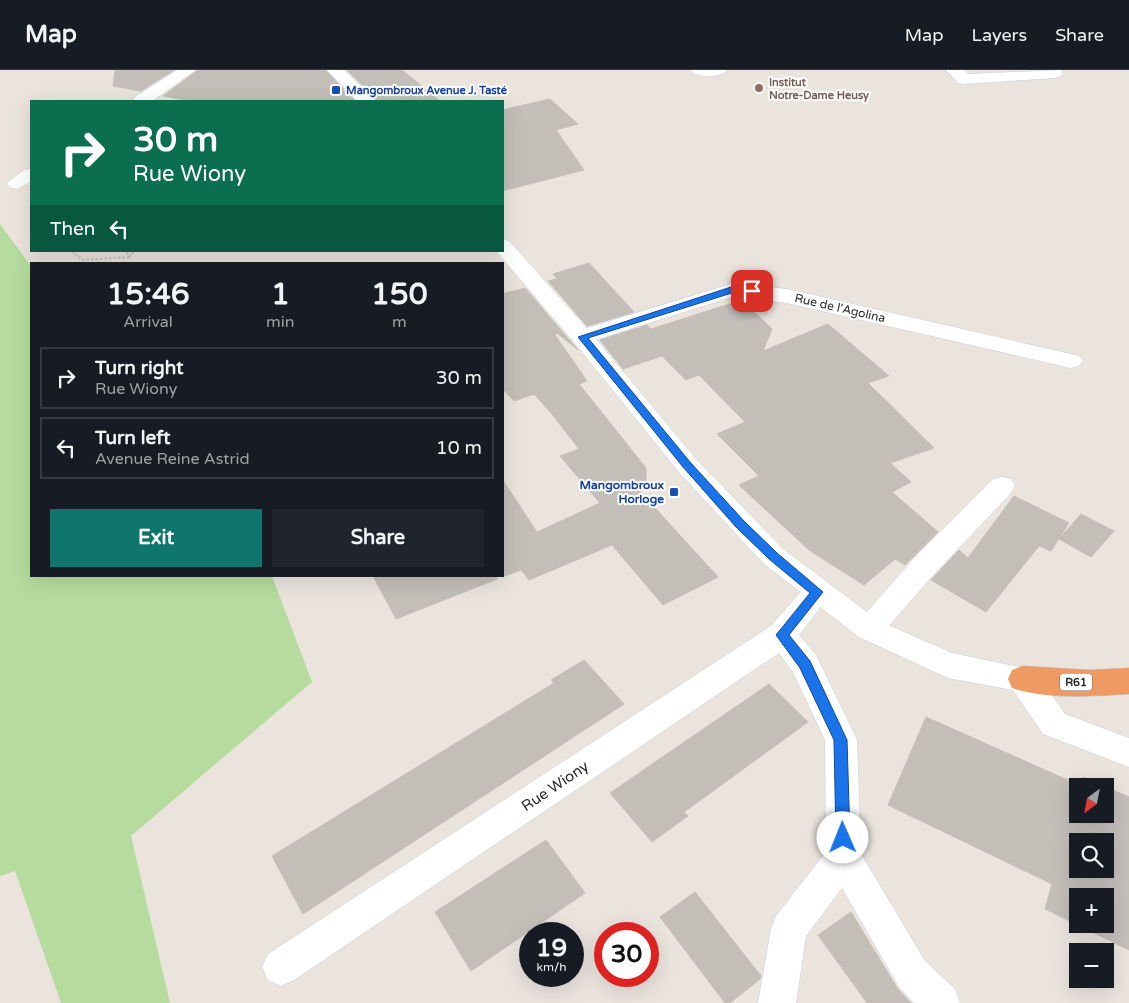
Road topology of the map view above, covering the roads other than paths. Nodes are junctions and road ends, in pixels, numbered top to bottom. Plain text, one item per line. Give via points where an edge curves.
1 (188, 70) edge
2 (335, 70) edge
3 (699, 70) edge
4 (719, 70) edge
5 (954, 70) edge
6 (1053, 70) edge
7 (143, 100) edge
8 (366, 100) edge
9 (504, 247) edge
10 (582, 337) junction
11 (1071, 362) dead end
12 (1002, 486) dead end
13 (818, 592) junction
14 (869, 629) junction
15 (782, 635) junction
16 (1023, 679) junction
17 (1129, 681) edge
18 (1129, 753) edge
19 (844, 857) junction
20 (281, 967) dead end
21 (777, 1003) edge
22 (941, 1003) edge

1 - 7 street
2 - 8 street
3 - 4 street
5 - 6 street via 964,80 1055,73
9 - 10 street
10 - 11 street, Rue de l'Agolina via 734,289 788,296
10 - 13 street via 740,524
12 - 14 street via 926,564
13 - 14 street
13 - 15 street, Rue Wiony
14 - 16 street via 948,665
15 - 19 street via 805,664 841,740
15 - 20 street, Rue Wiony
16 - 17 highway, R61
16 - 18 street via 1054,724
19 - 21 street via 789,929
19 - 22 street via 912,974

